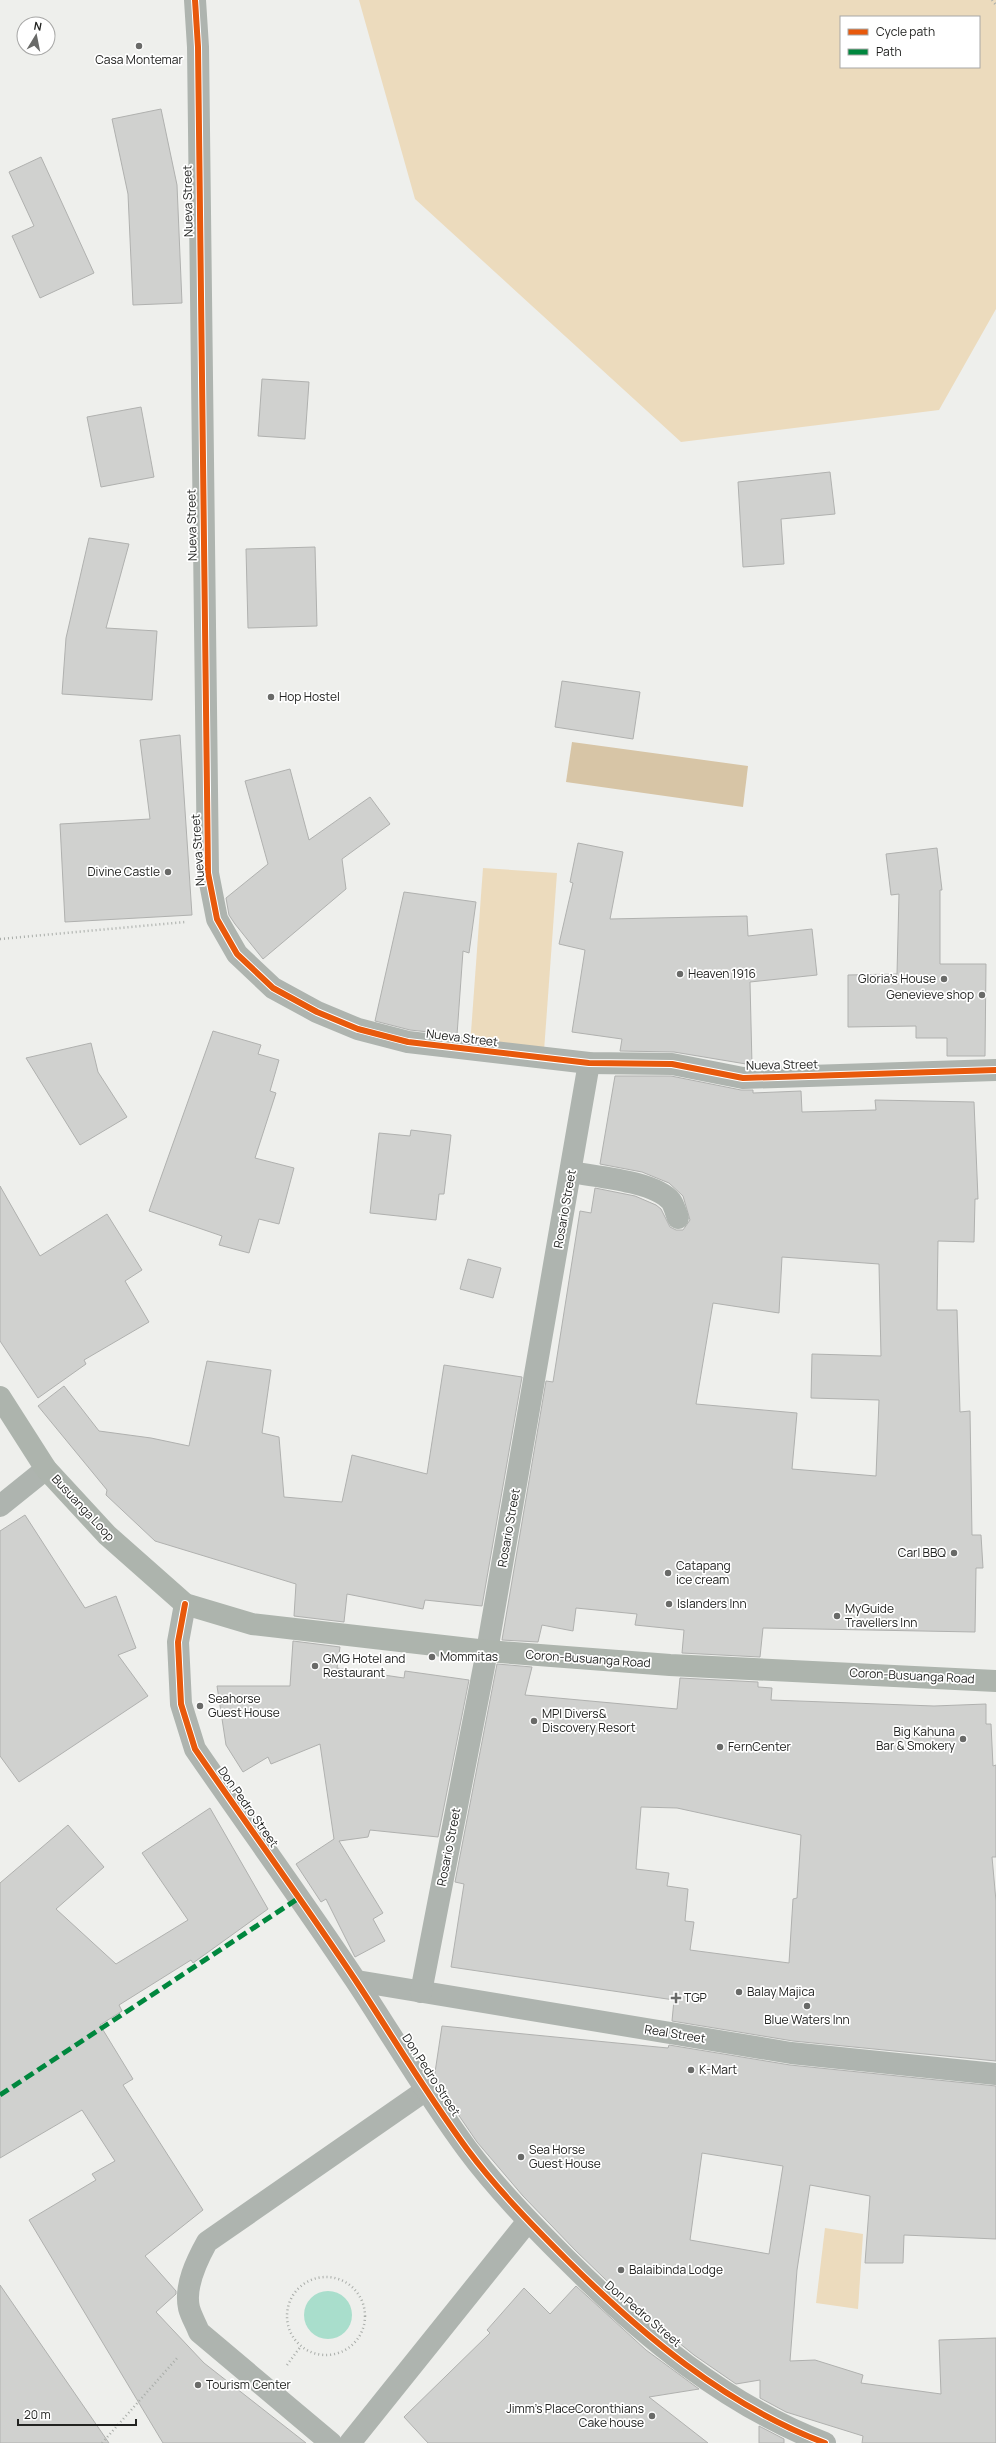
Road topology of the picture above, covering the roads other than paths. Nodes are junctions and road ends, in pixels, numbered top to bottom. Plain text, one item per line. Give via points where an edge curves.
1 (195, 0) edge
2 (589, 1063) junction
3 (996, 1070) edge
4 (571, 1172) junction
5 (678, 1218) dead end
6 (0, 1397) edge
7 (46, 1469) junction
8 (0, 1506) edge
9 (185, 1604) junction
10 (487, 1651) junction
11 (996, 1681) edge
12 (357, 1981) junction
13 (422, 1992) junction
14 (996, 2074) edge
15 (426, 2090) junction
16 (528, 2221) junction
17 (331, 2443) edge
18 (350, 2443) edge
19 (825, 2443) edge

1 - 2 street, Nueva Street via 198,47 206,812 208,873 216,919 237,954 273,988 317,1012 358,1029 408,1042
2 - 3 street, Nueva Street via 672,1064 743,1078
2 - 4 street, Rosario Street
4 - 5 street via 649,1187 662,1193 672,1202
4 - 10 street, Rosario Street
6 - 7 main road, Busuanga Loop
7 - 8 street
7 - 9 main road, Busuanga Loop via 107,1535
9 - 10 main road, Coron-Busuanga Road via 252,1624
9 - 12 street, Don Pedro Street via 178,1642 181,1704 194,1749
10 - 11 main road, Coron-Busuanga Road via 670,1665
10 - 13 street, Rosario Street
12 - 13 street, Real Street
12 - 15 street, Don Pedro Street
13 - 14 street, Real Street via 791,2053
15 - 16 street, Don Pedro Street via 468,2150
15 - 17 street via 207,2242 189,2292 189,2308 198,2332
16 - 18 street
16 - 19 street, Don Pedro Street via 611,2304 698,2375 763,2414

